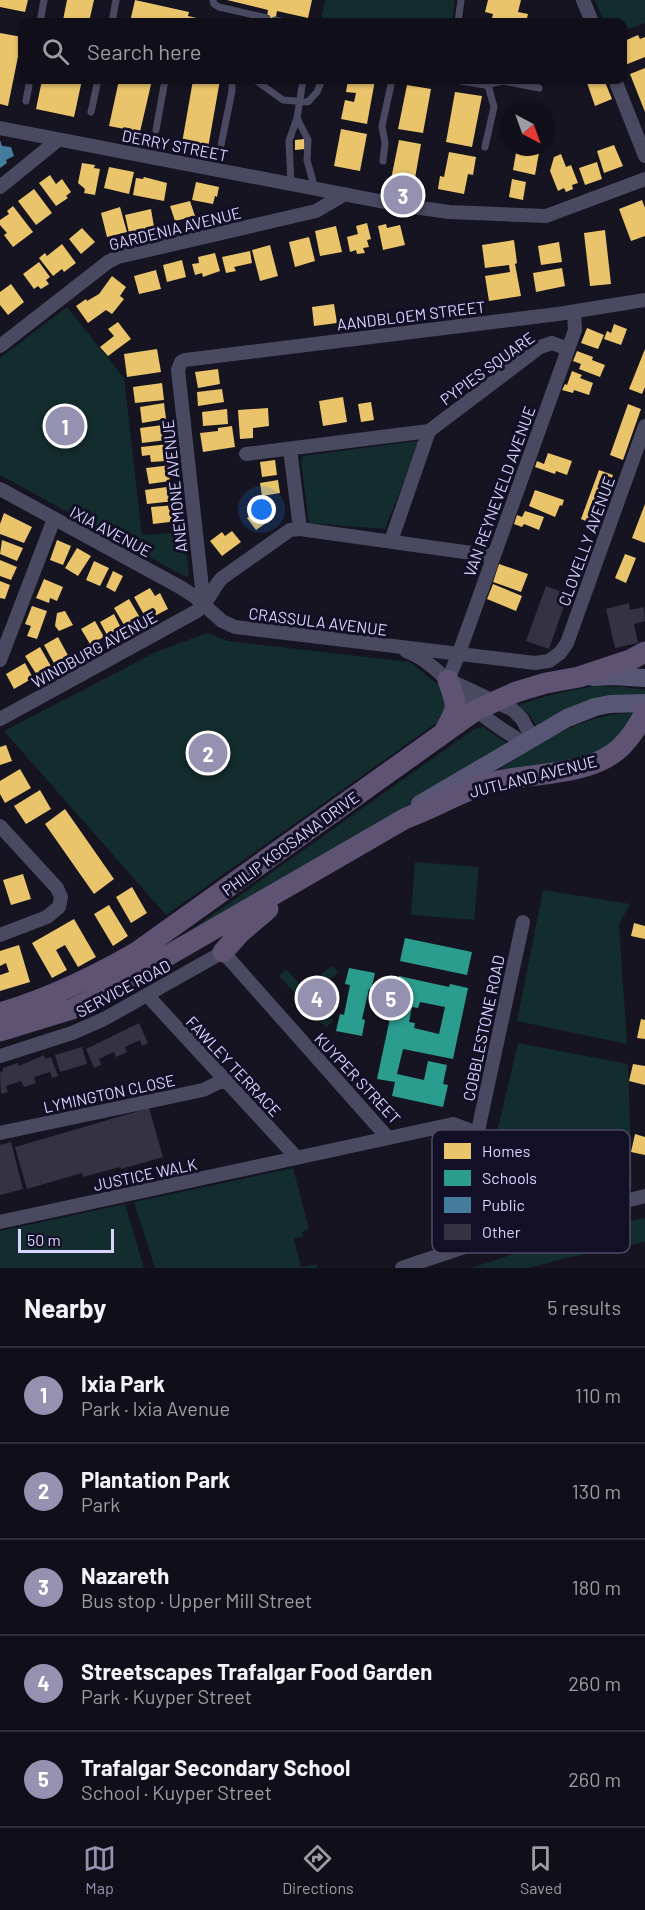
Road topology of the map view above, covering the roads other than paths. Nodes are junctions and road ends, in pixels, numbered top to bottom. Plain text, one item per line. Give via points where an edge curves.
1 (44, 0) edge
2 (116, 0) edge
3 (213, 0) edge
4 (461, 0) edge
5 (583, 0) edge
6 (41, 18) edge
7 (112, 18) edge
8 (267, 18) dead end
9 (459, 18) edge
10 (590, 18) edge
11 (29, 84) edge
12 (98, 84) edge
13 (164, 84) edge
14 (232, 84) edge
15 (261, 84) edge
16 (302, 84) edge
17 (320, 84) edge
18 (392, 84) edge
19 (481, 84) edge
20 (492, 84) edge
21 (518, 84) edge
22 (617, 84) edge
23 (488, 85) junction
24 (539, 88) dead end
25 (26, 101) dead end
26 (299, 102) junction
27 (91, 112) dead end
28 (297, 118) junction
29 (0, 128) edge
30 (156, 130) dead end
31 (58, 140) junction
32 (221, 145) dead end
33 (485, 147) dead end
34 (645, 156) edge
35 (383, 161) dead end
36 (645, 179) edge
37 (291, 184) junction
38 (0, 187) edge
39 (315, 189) junction
40 (345, 194) junction
41 (645, 300) edge
42 (574, 312) junction
43 (0, 346) edge
44 (567, 349) junction
45 (182, 362) joint
46 (645, 426) edge
47 (429, 431) junction
48 (290, 449) junction
49 (246, 454) dead end
50 (0, 489) edge
51 (54, 519) junction
52 (300, 528) junction
53 (391, 541) junction
54 (493, 556) junction
55 (204, 606) junction
56 (397, 648) junction
57 (645, 652) edge
58 (459, 653) junction
59 (0, 660) edge
60 (549, 661) joint
61 (579, 677) junction
62 (645, 678) edge
63 (448, 680) junction
64 (645, 703) edge
65 (485, 705) junction
66 (645, 713) edge
67 (0, 719) edge
68 (445, 731) junction
69 (528, 741) junction
70 (406, 818) junction
71 (1, 830) edge
72 (312, 872) junction
73 (522, 922) dead end
74 (0, 935) edge
75 (223, 952) junction
76 (147, 995) junction
77 (0, 1012) edge
78 (0, 1031) edge
79 (0, 1056) edge
80 (224, 1080) junction
81 (468, 1130) edge
82 (478, 1130) edge
83 (0, 1133) edge
84 (388, 1138) junction
85 (297, 1158) junction
86 (645, 1196) edge
87 (630, 1200) edge
88 (0, 1222) edge
89 (447, 1253) edge
90 (402, 1268) edge

1 - 6 lane
2 - 7 lane
3 - 8 lane via 219,7
4 - 9 lane
5 - 10 street
11 - 25 lane
12 - 27 lane
13 - 30 lane
14 - 32 lane
15 - 26 lane via 283,100
16 - 26 lane
17 - 26 lane via 308,102
18 - 35 lane via 382,126
19 - 23 lane
20 - 23 lane
21 - 24 lane
22 - 34 street
23 - 33 lane via 494,107
26 - 28 lane
28 - 37 lane via 289,141
28 - 39 lane via 308,140 307,160
29 - 31 street, DERRY STREET
31 - 37 street, DERRY STREET
31 - 38 street
36 - 40 street, DERRY STREET via 546,216 449,212
37 - 39 street, DERRY STREET
39 - 40 street, DERRY STREET
40 - 43 street, GARDENIA AVENUE via 316,211 118,257
41 - 42 street, AANDBLOEM STREET
42 - 44 street, VAN REYNEVELD AVENUE via 575,327
42 - 45 street, AANDBLOEM STREET via 188,358
44 - 47 street, PYPIES SQUARE via 552,344 540,347
44 - 54 street, VAN REYNEVELD AVENUE
45 - 55 street, ANEMONE AVENUE via 178,370
46 - 60 street, CLOVELLY AVENUE via 567,643
47 - 48 street, PYPIES SQUARE
47 - 53 street
48 - 49 street, PYPIES SQUARE
48 - 52 street
50 - 51 street, IXIA AVENUE
51 - 55 street, IXIA AVENUE via 180,587
51 - 59 street
52 - 53 street
52 - 55 street via 286,532 222,578
53 - 54 street
54 - 58 street, VAN REYNEVELD AVENUE
55 - 56 street, CRASSULA AVENUE via 235,627
55 - 67 street, WINDBURG AVENUE
56 - 58 street, CRASSULA AVENUE
56 - 63 street, CRASSULA AVENUE via 421,658
57 - 61 main road
58 - 60 street, CRASSULA AVENUE via 535,663
58 - 63 street, VAN REYNEVELD AVENUE
61 - 62 main road
61 - 65 main road, PHILIP KGOSANA DRIVE via 546,683
63 - 65 street, CRASSULA AVENUE
63 - 65 street, CRASSULA AVENUE
63 - 68 main road via 456,707
64 - 69 main road via 595,707
65 - 68 main road, PHILIP KGOSANA DRIVE
65 - 69 street, CRASSULA AVENUE
65 - 69 street, CRASSULA AVENUE via 520,716
66 - 70 main road, JUTLAND AVENUE via 620,749 596,762 492,783
68 - 77 main road, PHILIP KGOSANA DRIVE via 137,951 65,990
69 - 70 main road via 419,805
70 - 72 main road, PHILIP KGOSANA DRIVE
71 - 74 street via 57,888 61,897 59,907 47,917
72 - 75 main road
72 - 78 main road, PHILIP KGOSANA DRIVE via 91,1000
73 - 82 street, COBBLESTONE ROAD
75 - 76 street, SERVICE ROAD
75 - 84 street, KUYPER STREET
76 - 79 street, SERVICE ROAD via 72,1033
76 - 80 street, FAWLEY TERRACE
80 - 83 street, LYMINGTON CLOSE via 203,1090
80 - 85 street, FAWLEY TERRACE
81 - 84 street, KUYPER STREET via 453,1124
84 - 85 street, JUSTICE WALK
85 - 88 street, JUSTICE WALK
86 - 87 street
89 - 90 street

